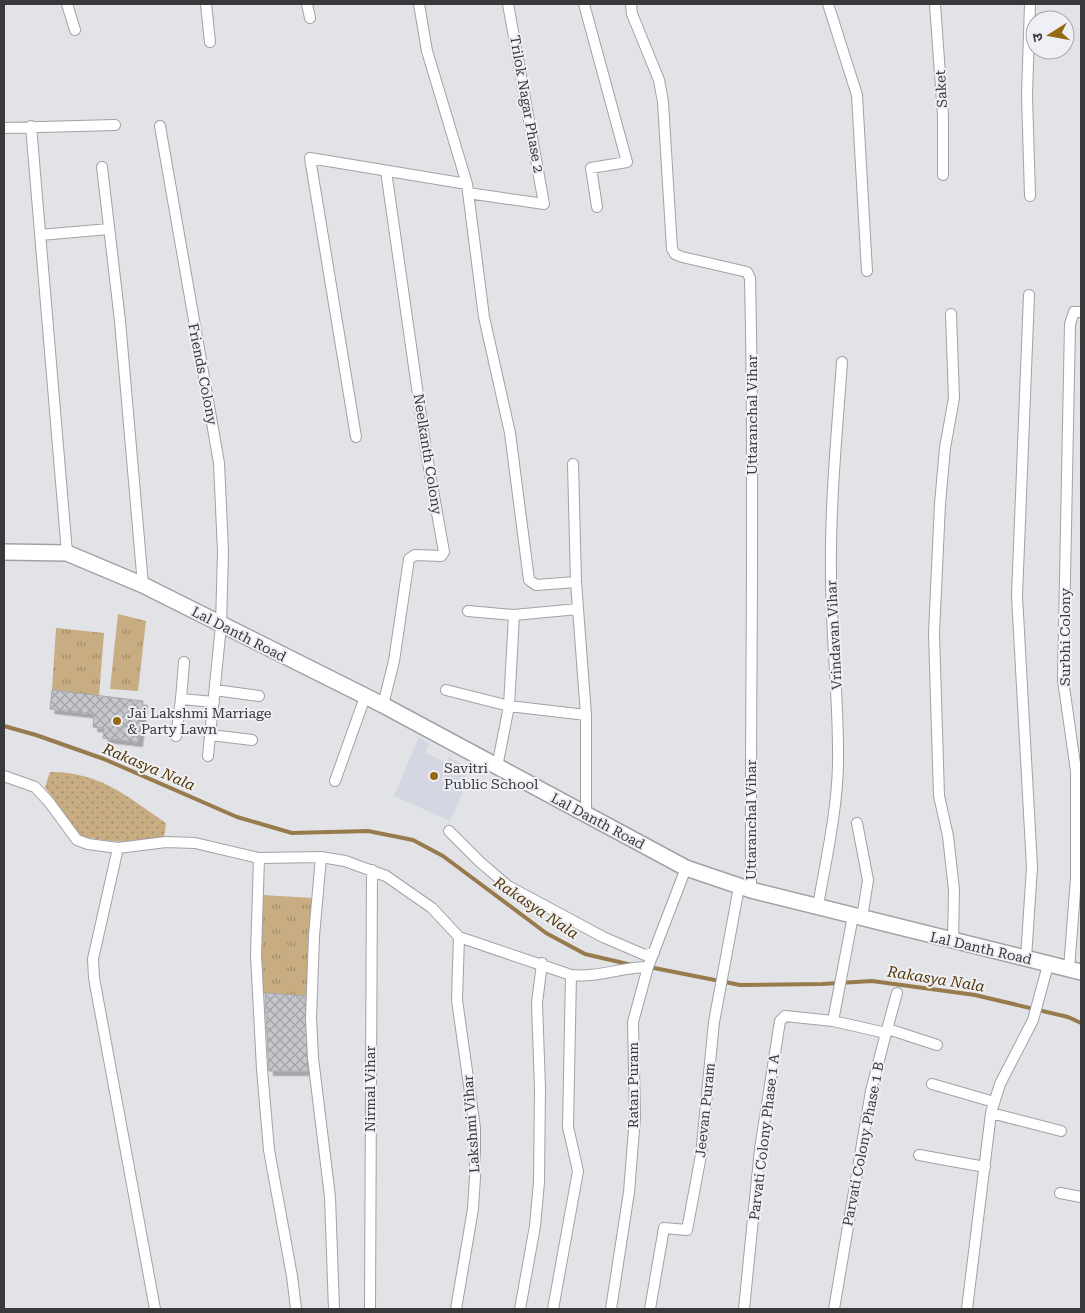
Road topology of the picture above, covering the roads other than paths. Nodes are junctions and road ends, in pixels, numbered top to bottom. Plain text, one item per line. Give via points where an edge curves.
1 (67, 4) edge
2 (206, 4) edge
3 (307, 4) edge
4 (419, 4) edge
5 (508, 4) edge
6 (584, 4) edge
7 (631, 4) edge
8 (828, 4) edge
9 (935, 4) edge
10 (1030, 4) edge
11 (310, 18) dead end
12 (75, 30) dead end
13 (210, 42) dead end
14 (115, 125) dead end
15 (31, 126) junction
16 (160, 126) dead end
17 (4, 128) edge
18 (102, 167) dead end
19 (386, 171) junction
20 (943, 175) dead end
21 (467, 188) junction
22 (1030, 196) dead end
23 (597, 207) dead end
24 (109, 228) junction
25 (40, 234) junction
26 (867, 271) dead end
27 (1029, 295) dead end
28 (1081, 312) edge
29 (951, 314) dead end
30 (842, 362) dead end
31 (356, 436) dead end
32 (573, 464) dead end
33 (4, 552) edge
34 (67, 553) junction
35 (576, 582) junction
36 (143, 585) junction
37 (578, 609) junction
38 (468, 611) dead end
39 (514, 615) junction
40 (221, 624) junction
41 (184, 662) dead end
42 (215, 690) junction
43 (446, 690) dead end
44 (259, 696) dead end
45 (364, 696) junction
46 (181, 699) junction
47 (214, 702) junction
48 (382, 705) junction
49 (509, 706) junction
50 (586, 715) junction
51 (210, 735) junction
52 (176, 736) dead end
53 (252, 740) dead end
54 (208, 756) dead end
55 (497, 767) junction
56 (4, 776) edge
57 (335, 781) dead end
58 (586, 813) junction
59 (857, 823) dead end
60 (448, 831) dead end
61 (118, 848) junction
62 (320, 857) junction
63 (259, 858) junction
64 (686, 868) junction
65 (372, 870) junction
66 (745, 888) junction
67 (818, 906) junction
68 (858, 917) junction
69 (460, 937) junction
70 (953, 942) junction
71 (654, 953) junction
72 (1026, 958) junction
73 (542, 963) junction
74 (1048, 965) junction
75 (648, 967) junction
76 (1075, 970) edge
77 (571, 975) junction
78 (897, 993) dead end
79 (833, 1021) junction
80 (887, 1031) junction
81 (937, 1045) dead end
82 (932, 1084) dead end
83 (994, 1102) junction
84 (991, 1113) junction
85 (1061, 1131) dead end
86 (919, 1155) dead end
87 (985, 1167) junction
88 (1060, 1193) dead end
89 (1081, 1197) edge
90 (155, 1309) edge
91 (296, 1309) edge
92 (334, 1309) edge
93 (370, 1309) edge
94 (456, 1309) edge
95 (520, 1309) edge
96 (553, 1309) edge
97 (611, 1309) edge
98 (650, 1309) edge
99 (744, 1309) edge
100 (834, 1309) edge
101 (967, 1309) edge

1 - 12 street
2 - 13 street
3 - 11 street
4 - 21 street via 427,52
5 - 21 street, Trilok Nagar Phase 2 via 544,204
6 - 23 street via 627,162 591,168
7 - 66 street, Uttaranchal Vihar via 632,14 659,80 663,102 672,249 682,257 747,272 750,278 753,425
8 - 26 street via 857,95
9 - 20 street, Saket via 942,96
10 - 22 street via 1027,95
14 - 15 street
15 - 17 street
15 - 25 street
16 - 40 street, Friends Colony via 219,463 223,550
18 - 24 street
19 - 21 street
19 - 31 street via 310,158
19 - 48 street, Neelkanth Colony via 426,451 444,552 441,556 415,555 409,559 394,661
21 - 35 street via 484,317 510,433 529,580 536,585
24 - 25 street
24 - 36 street
25 - 34 street
27 - 72 street via 1017,596 1032,867
28 - 76 street, Surbhi Colony via 1074,312 1070,324 1063,680 1076,771
29 - 70 street via 954,398 940,504 934,633 939,796 948,836 954,890
30 - 67 street, Vrindavan Vihar via 831,574 838,765 834,820
32 - 35 street
33 - 34 street, Lal Danth Road
34 - 36 street, Lal Danth Road
35 - 37 street
36 - 40 street, Lal Danth Road
37 - 39 street
37 - 50 street
38 - 39 street
39 - 49 street
40 - 42 street, Friends Colony
40 - 45 street, Lal Danth Road
41 - 46 street
42 - 44 street
42 - 47 street, Friends Colony
43 - 49 street
45 - 48 street, Lal Danth Road
45 - 57 street
46 - 47 street
46 - 52 street
47 - 51 street, Friends Colony
48 - 55 street, Lal Danth Road
49 - 50 street
49 - 55 street
50 - 58 street
51 - 53 street
51 - 54 street, Friends Colony
55 - 58 street, Lal Danth Road
56 - 61 street via 35,787 77,840
58 - 64 street, Lal Danth Road
59 - 68 street via 868,880
60 - 71 street via 508,886 603,937 645,955
61 - 63 street via 166,842 195,843
61 - 90 street via 94,959 94,978
62 - 63 street
62 - 65 street
62 - 92 street via 311,1018 330,1206
63 - 91 street via 256,955 262,1069 269,1150
64 - 66 street, Lal Danth Road
64 - 71 street, Ratan Puram
65 - 69 street via 432,908
65 - 93 street, Nirmal Vihar
66 - 67 street, Lal Danth Road
66 - 98 street, Jeevan Puram via 714,1022 701,1155 687,1230 664,1228
67 - 68 street, Lal Danth Road
68 - 70 street, Lal Danth Road
68 - 79 street
69 - 73 street
69 - 94 street, Lakshmi Vihar via 457,1000 474,1128 475,1177 473,1209
70 - 72 street, Lal Danth Road
71 - 75 street, Ratan Puram
72 - 74 street, Lal Danth Road
73 - 77 street
73 - 95 street via 537,1003 539,1182 535,1226
74 - 76 street, Lal Danth Road
74 - 83 street via 1033,1020
75 - 77 street via 627,967 587,977
75 - 97 street, Ratan Puram via 633,1022 635,1117 630,1182
77 - 96 street via 568,1127 578,1171
78 - 80 street, Parvati Colony Phase 1 B
79 - 80 street
79 - 99 street, Parvati Colony Phase 1 A via 785,1016 780,1020 760,1149
80 - 81 street
80 - 100 street, Parvati Colony Phase 1 B via 871,1091
82 - 83 street
83 - 84 street
84 - 85 street
84 - 87 street
86 - 87 street
87 - 101 street
88 - 89 street

